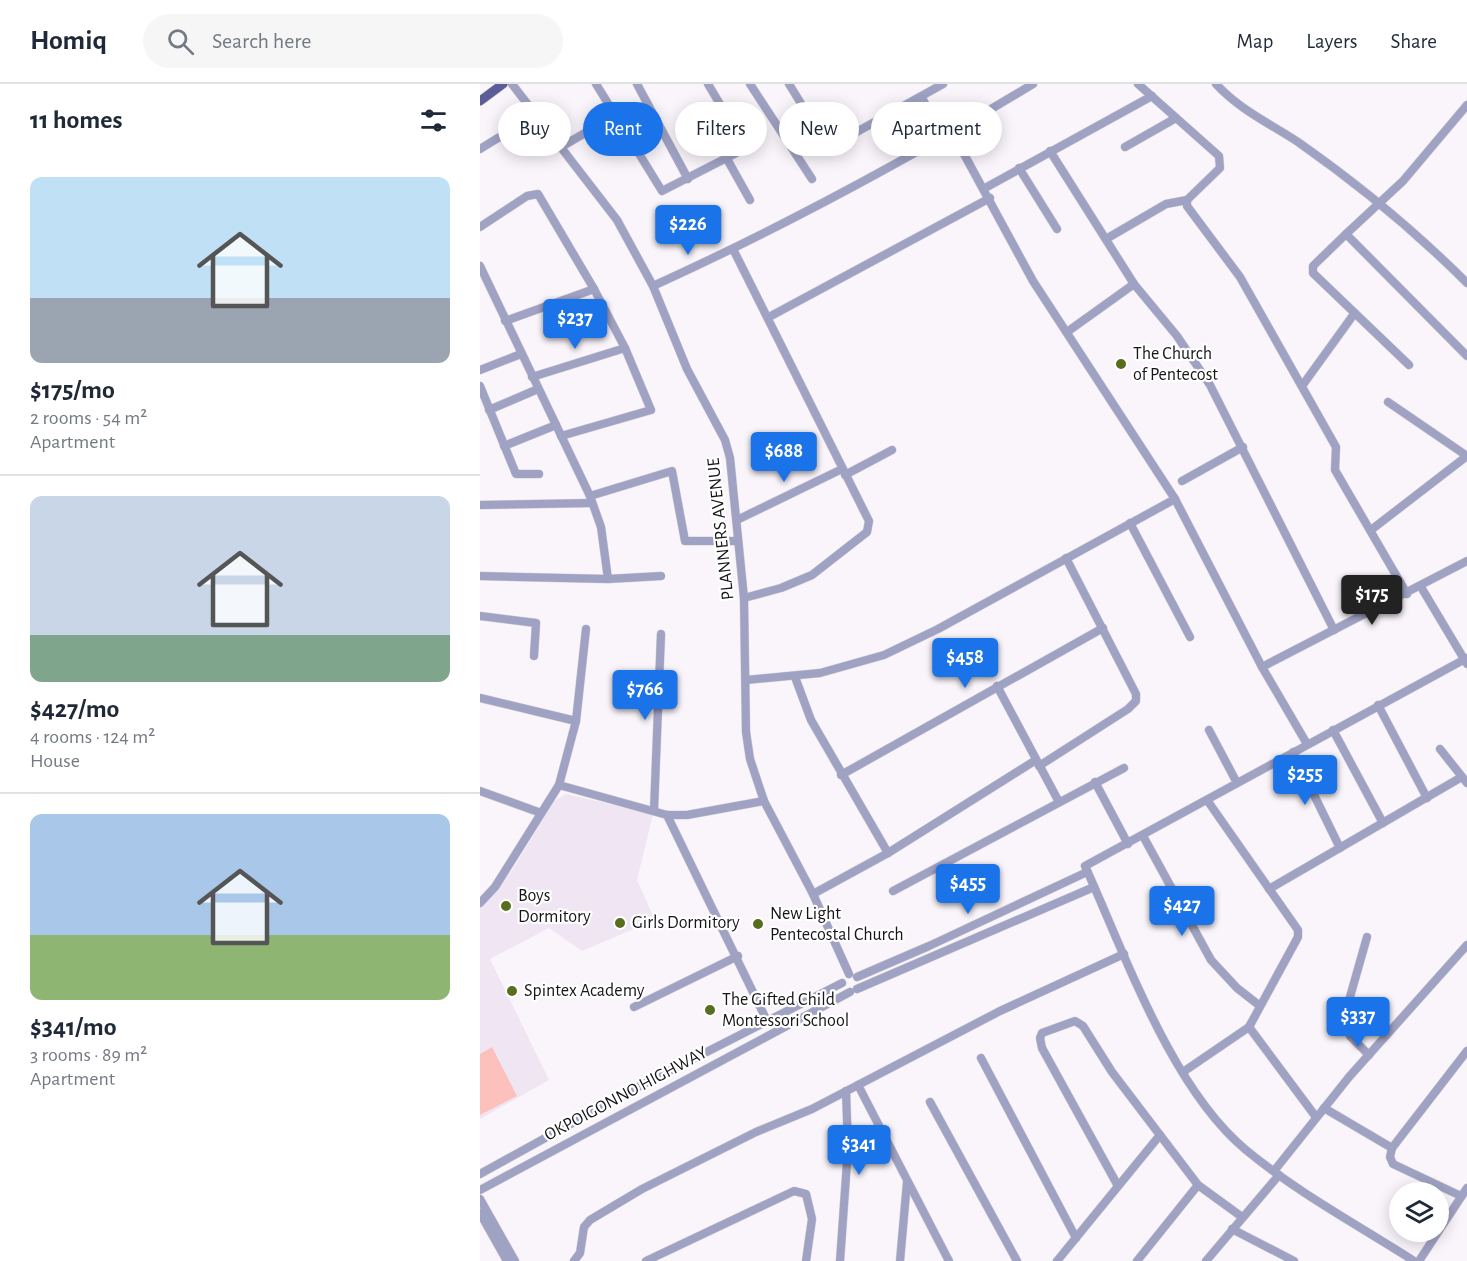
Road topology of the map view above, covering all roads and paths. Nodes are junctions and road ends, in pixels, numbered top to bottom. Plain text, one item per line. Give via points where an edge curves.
1 (503, 84) edge
2 (512, 84) edge
3 (596, 84) edge
4 (708, 84) edge
5 (750, 84) edge
6 (789, 84) edge
7 (943, 84) edge
8 (1033, 84) edge
9 (1138, 84) edge
10 (1216, 84) edge
11 (640, 85) edge
12 (1152, 96) junction
13 (922, 98) junction
14 (480, 101) edge
15 (526, 102) edge
16 (606, 102) edge
17 (924, 102) edge
18 (1002, 102) edge
19 (1467, 105) edge
20 (1176, 118) junction
21 (498, 138) edge
22 (1125, 147) dead end
23 (480, 149) edge
24 (1050, 151) junction
25 (568, 156) edge
26 (640, 156) edge
27 (910, 156) edge
28 (966, 156) edge
29 (727, 159) junction
30 (1019, 168) junction
31 (688, 179) junction
32 (812, 179) dead end
33 (985, 188) junction
34 (990, 198) junction
35 (750, 200) dead end
36 (1187, 200) junction
37 (1380, 204) junction
38 (480, 227) edge
39 (1057, 229) dead end
40 (1346, 234) junction
41 (1106, 239) junction
42 (733, 249) junction
43 (481, 271) edge
44 (1467, 283) edge
45 (1134, 284) junction
46 (653, 286) junction
47 (594, 289) junction
48 (1354, 314) junction
49 (769, 317) junction
50 (505, 321) junction
51 (1067, 332) junction
52 (625, 348) junction
53 (521, 354) junction
54 (1467, 356) edge
55 (1409, 365) dead end
56 (480, 370) edge
57 (532, 377) junction
58 (1302, 386) junction
59 (480, 387) edge
60 (538, 389) junction
61 (1388, 402) dead end
62 (489, 410) junction
63 (556, 425) junction
64 (561, 436) junction
65 (504, 446) junction
66 (1243, 447) junction
67 (892, 450) dead end
68 (1467, 456) edge
69 (843, 472) junction
70 (539, 474) dead end
71 (1182, 481) dead end
72 (591, 499) junction
73 (1175, 499) junction
74 (480, 505) edge
75 (737, 520) junction
76 (1130, 523) junction
77 (1371, 530) junction
78 (738, 541) junction
79 (1066, 558) junction
80 (1467, 561) edge
81 (480, 576) edge
82 (661, 576) dead end
83 (608, 579) junction
84 (1421, 587) junction
85 (1407, 594) junction
86 (744, 598) junction
87 (480, 616) edge
88 (1103, 628) junction
89 (586, 629) dead end
90 (1334, 630) junction
91 (661, 634) dead end
92 (1190, 637) dead end
93 (534, 656) dead end
94 (1466, 660) edge
95 (1262, 667) junction
96 (795, 677) junction
97 (746, 680) junction
98 (997, 686) junction
99 (480, 698) edge
100 (1378, 705) junction
101 (576, 722) junction
102 (1209, 730) dead end
103 (1333, 730) junction
104 (1307, 744) junction
105 (1440, 749) dead end
106 (1293, 752) junction
107 (1038, 763) junction
108 (1124, 768) dead end
109 (841, 775) junction
110 (1464, 781) edge
111 (1095, 782) junction
112 (1237, 783) junction
113 (559, 785) junction
114 (480, 790) edge
115 (1427, 798) junction
116 (1207, 800) junction
117 (764, 801) junction
118 (1059, 802) junction
119 (654, 810) junction
120 (541, 813) junction
121 (668, 815) junction
122 (1383, 823) junction
123 (1143, 836) junction
124 (1128, 844) junction
125 (1340, 848) junction
126 (888, 853) junction
127 (1086, 869) junction
128 (1094, 887) junction
129 (1269, 889) junction
130 (893, 891) dead end
131 (813, 894) junction
132 (480, 903) edge
133 (1368, 937) dead end
134 (1467, 945) edge
135 (1124, 954) junction
136 (738, 956) junction
137 (853, 976) junction
138 (842, 983) junction
139 (854, 991) junction
140 (1260, 1006) junction
141 (634, 1007) dead end
142 (767, 1021) junction
143 (1249, 1027) junction
144 (1369, 1055) junction
145 (1466, 1055) edge
146 (981, 1058) dead end
147 (1183, 1072) junction
148 (858, 1085) junction
149 (846, 1092) junction
150 (930, 1102) dead end
151 (1324, 1108) junction
152 (1316, 1117) junction
153 (1160, 1136) junction
154 (1392, 1148) junction
155 (482, 1172) edge
156 (1276, 1173) junction
157 (480, 1181) edge
158 (907, 1182) junction
159 (1198, 1185) junction
160 (1118, 1186) junction
161 (1467, 1188) edge
162 (480, 1190) edge
163 (1461, 1196) junction
164 (480, 1199) edge
165 (480, 1213) edge
166 (1242, 1217) junction
167 (1232, 1229) junction
168 (1076, 1238) junction
169 (507, 1261) edge
170 (515, 1261) edge
171 (574, 1261) edge
172 (646, 1261) edge
173 (806, 1261) edge
174 (840, 1261) edge
175 (900, 1261) edge
176 (949, 1261) edge
177 (1017, 1261) edge
178 (1058, 1261) edge
179 (1137, 1261) edge
180 (1206, 1261) edge
181 (1294, 1261) edge
182 (1414, 1261) edge
183 (1419, 1261) edge

1 - 14 main road
2 - 15 street, PLANNERS AVENUE
3 - 16 street
4 - 29 street via 746,148
5 - 32 street
6 - 13 street via 829,144 838,144
7 - 13 street
8 - 18 street
9 - 12 street
10 - 37 street via 1247,113 1298,142
11 - 31 street
12 - 20 street
12 - 24 street
13 - 17 street
19 - 37 street
20 - 22 street
20 - 36 street via 1221,160 1220,168
21 - 23 street
24 - 30 street
24 - 41 street
25 - 46 street, PLANNERS AVENUE via 617,220
26 - 31 street via 662,191
27 - 42 street
28 - 33 street
29 - 31 street
29 - 35 street
30 - 33 street
30 - 39 street
33 - 34 street
34 - 49 street
34 - 51 street via 1033,281
36 - 41 street via 1166,204
36 - 58 street via 1187,206 1240,277
37 - 40 street
37 - 44 street
38 - 47 street via 527,196 538,194
40 - 48 street via 1312,270
40 - 54 street
41 - 45 street
42 - 46 street
42 - 49 street
43 - 50 street
45 - 51 street
45 - 66 street via 1177,336 1210,385
46 - 75 street, PLANNERS AVENUE via 687,369 725,440
47 - 50 street
47 - 52 street
48 - 55 street
48 - 58 street
49 - 69 street
50 - 53 street
51 - 73 street
52 - 57 street
52 - 64 street via 651,410
53 - 56 street
53 - 57 street
57 - 60 street
58 - 77 street via 1336,447 1335,470
59 - 62 street
60 - 62 street
60 - 63 street
61 - 68 street
62 - 65 street
63 - 64 street
63 - 65 street
64 - 72 street
65 - 70 street via 517,475
66 - 71 street
66 - 90 street
67 - 69 street
68 - 77 street
69 - 75 street
69 - 86 street via 869,521 867,532 812,575
72 - 74 street
72 - 78 street via 672,471 685,541
72 - 83 street via 601,527
73 - 76 street
73 - 95 street
75 - 78 street, PLANNERS AVENUE
76 - 79 street
76 - 92 street
77 - 85 street
78 - 86 street, PLANNERS AVENUE
79 - 88 street
79 - 96 street via 938,630 884,655
80 - 84 street
81 - 83 street
82 - 83 street
84 - 85 street
84 - 94 street
85 - 90 street
86 - 97 street, PLANNERS AVENUE
87 - 93 street via 536,623
88 - 98 street
88 - 107 street via 1136,701
89 - 101 street
90 - 95 street
91 - 119 street
94 - 100 street
95 - 104 street
96 - 97 street
96 - 109 street via 811,720
97 - 117 street, PLANNERS AVENUE via 750,759
98 - 107 street
98 - 109 street
99 - 101 street
100 - 103 street
100 - 115 street
101 - 113 street
102 - 112 street
103 - 104 street
103 - 122 street
104 - 106 street
105 - 110 street
106 - 112 street
106 - 125 street
107 - 118 street
107 - 126 street
108 - 111 street
109 - 126 street
110 - 115 street
111 - 118 street
111 - 124 street
112 - 116 street
113 - 119 street
113 - 120 street
114 - 120 street
115 - 122 street
116 - 123 street
116 - 129 street
117 - 121 street
117 - 131 street, PLANNERS AVENUE
118 - 130 street
119 - 121 street
120 - 132 street via 495,887
121 - 136 street
122 - 125 street
123 - 124 street
123 - 140 street via 1206,954
124 - 127 street
125 - 129 street
126 - 131 street
127 - 128 street
127 - 137 street via 929,946
128 - 135 street
128 - 139 street, OKPOIGONNO HIGHWAY
129 - 140 street via 1299,934
131 - 137 street, PLANNERS AVENUE
133 - 144 street via 1344,1018 1350,1036
134 - 144 street
135 - 147 street
135 - 148 street via 1000,1011
136 - 141 street
136 - 142 street
137 - 138 street
137 - 139 street via 860,984
138 - 139 street via 843,988
138 - 142 street, OKPOIGONNO HIGHWAY
139 - 162 street, OKPOIGONNO HIGHWAY
140 - 143 street
142 - 155 street, OKPOIGONNO HIGHWAY
143 - 147 street
143 - 152 street
144 - 151 street
145 - 154 street
146 - 168 street
147 - 156 street via 1245,1150
148 - 149 street
148 - 158 street
149 - 171 street via 718,1150 590,1220 584,1227 580,1253
149 - 174 street via 848,1148
150 - 177 street
151 - 152 street
151 - 154 street
152 - 156 street
153 - 159 street
153 - 160 street
153 - 160 street via 1083,1026 1075,1022 1042,1033 1042,1048
154 - 163 street via 1393,1164
155 - 157 street
156 - 166 street
156 - 182 street
158 - 175 street
158 - 176 street
159 - 166 street
159 - 179 street
160 - 168 street
161 - 163 street
163 - 183 street
164 - 170 street
165 - 169 street
166 - 167 street
167 - 180 street
167 - 181 street
168 - 178 street
172 - 173 street via 794,1191 806,1194 812,1220

